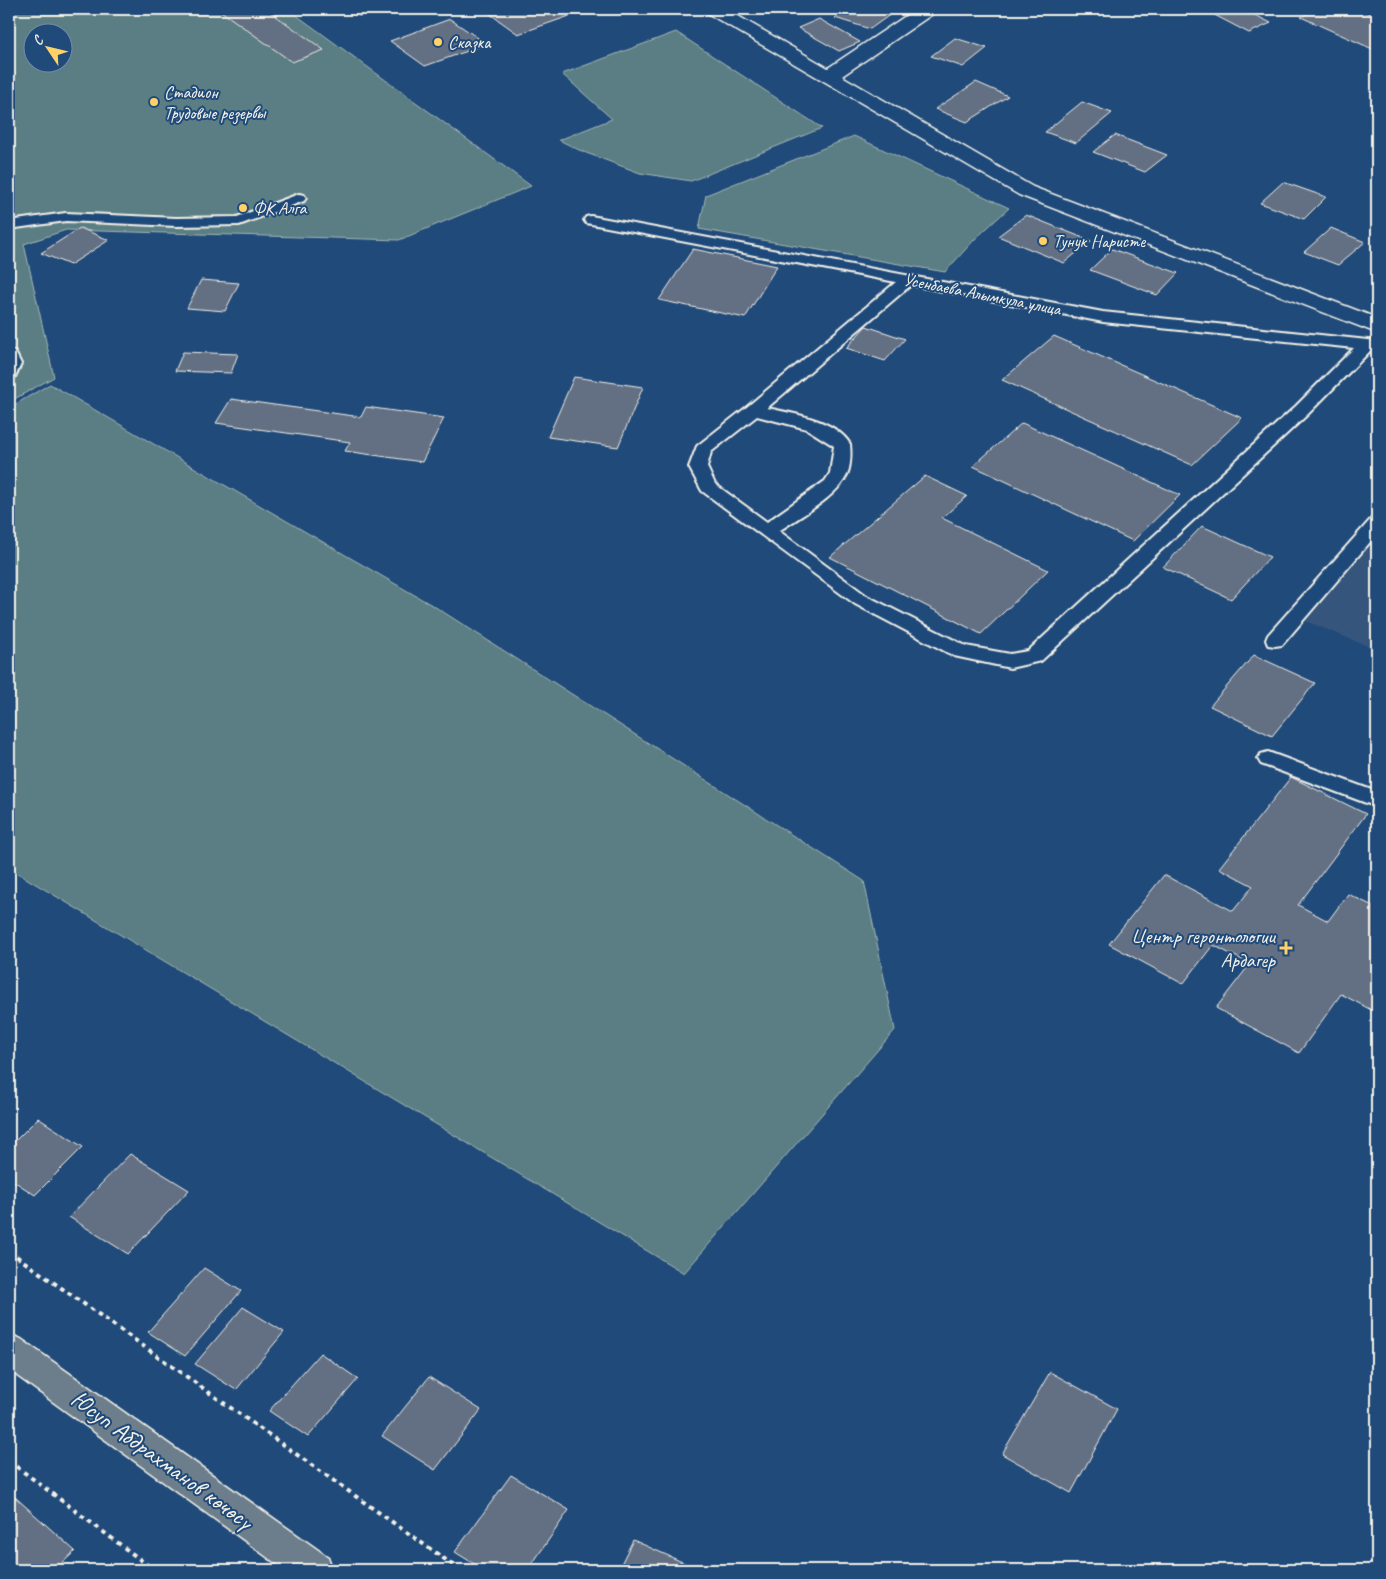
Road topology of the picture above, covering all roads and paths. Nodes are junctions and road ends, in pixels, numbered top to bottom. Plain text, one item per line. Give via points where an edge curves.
1 (713, 9) edge
2 (928, 9) edge
3 (828, 76) junction
4 (299, 198) dead end
5 (591, 220) dead end
6 (9, 225) edge
7 (908, 280) junction
8 (1377, 326) edge
9 (1372, 345) edge
10 (9, 355) edge
11 (9, 374) edge
12 (754, 410) junction
13 (1377, 523) edge
14 (767, 530) junction
15 (1275, 640) dead end
16 (1268, 759) dead end
17 (1377, 800) edge
18 (9, 1251) edge
19 (9, 1350) edge
20 (9, 1461) edge
21 (154, 1570) edge
22 (315, 1570) edge
23 (460, 1570) edge

1 - 3 street
2 - 3 street
3 - 8 street via 1026,191
4 - 6 lane via 239,221 176,222 66,216
5 - 7 lane, Усенбаева Алымкула улица
7 - 9 lane, Усенбаева Алымкула улица via 1103,317
7 - 12 lane
9 - 14 lane via 1034,656 1010,661 961,651 861,600
10 - 11 lane via 13,364
12 - 14 lane via 703,450 698,467 708,487
12 - 14 lane via 790,418 825,431 842,444 839,473 832,485
13 - 15 lane
16 - 17 lane
18 - 23 path
19 - 22 main road, Юсуп Абдрахманов көчөсү
20 - 21 path

